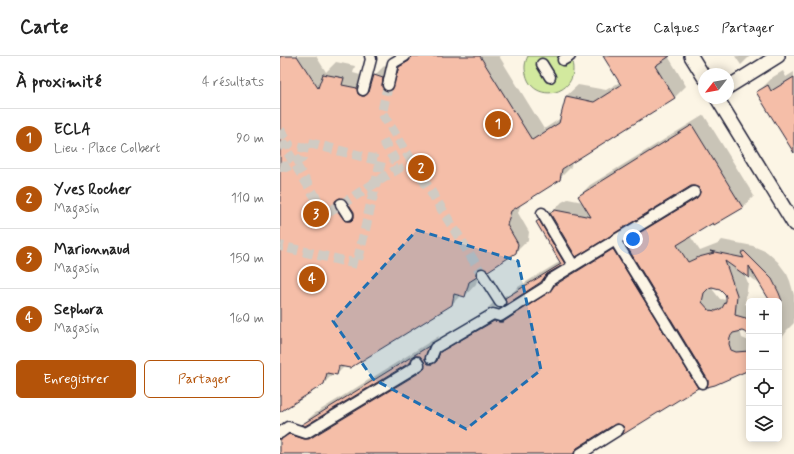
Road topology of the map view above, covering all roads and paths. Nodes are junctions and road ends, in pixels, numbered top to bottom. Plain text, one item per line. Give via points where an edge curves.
1 (370, 56) edge
2 (405, 56) edge
3 (691, 56) edge
4 (778, 56) edge
5 (698, 68) edge
6 (734, 83) edge
7 (388, 85) tunnel mouth
8 (363, 90) dead end
9 (721, 104) edge
10 (694, 192) dead end
11 (341, 204) dead end
12 (542, 213) dead end
13 (348, 215) dead end
14 (794, 224) edge
15 (615, 240) junction
16 (573, 265) junction
17 (482, 274) tunnel mouth
18 (500, 302) dead end
19 (431, 358) dead end
20 (417, 362) dead end
21 (702, 383) dead end
22 (618, 430) dead end
23 (280, 433) edge
24 (580, 454) edge

1 - 8 street via 372,59
2 - 7 street via 393,63
3 - 5 street
4 - 6 street
9 - 14 street
10 - 15 street
11 - 13 street
12 - 16 street
15 - 16 street
15 - 21 street
16 - 19 street via 550,280 546,287 500,316 493,314 435,348
17 - 18 street
20 - 23 street via 418,365 306,433 288,427
22 - 24 street

